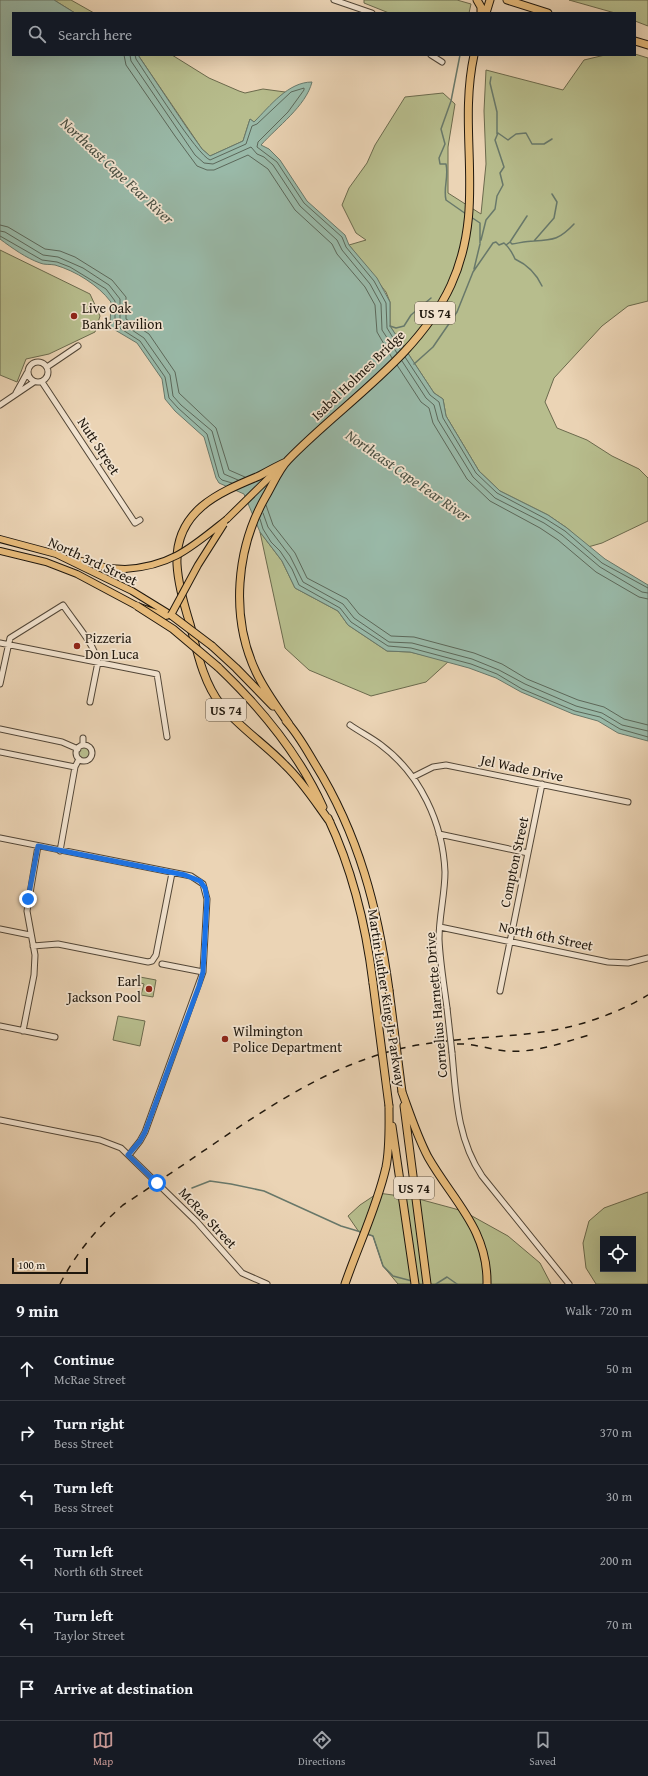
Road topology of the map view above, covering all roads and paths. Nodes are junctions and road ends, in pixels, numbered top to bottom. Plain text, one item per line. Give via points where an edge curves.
1 (334, 0) edge
2 (477, 0) edge
3 (490, 0) edge
4 (507, 0) edge
5 (369, 12) edge
6 (481, 12) edge
7 (486, 12) edge
8 (545, 12) edge
9 (636, 41) edge
10 (648, 45) edge
11 (433, 56) edge
12 (474, 56) edge
13 (442, 62) dead end
14 (78, 346) dead end
15 (47, 367) junction
16 (27, 373) junction
17 (34, 382) junction
18 (42, 382) junction
19 (14, 395) junction
20 (0, 405) edge
21 (103, 459) dead end
22 (286, 462) junction
23 (96, 464) junction
24 (227, 519) junction
25 (138, 522) dead end
26 (0, 539) edge
27 (0, 551) edge
28 (56, 554) junction
29 (137, 606) junction
30 (171, 615) junction
31 (0, 643) edge
32 (8, 644) junction
33 (98, 662) junction
34 (0, 684) edge
35 (90, 702) dead end
36 (289, 724) junction
37 (350, 725) dead end
38 (0, 729) edge
39 (167, 737) dead end
40 (83, 738) dead end
41 (80, 747) junction
42 (0, 752) edge
43 (79, 759) junction
44 (75, 767) junction
45 (413, 777) junction
46 (542, 784) junction
47 (628, 802) dead end
48 (330, 822) junction
49 (439, 834) junction
50 (0, 838) edge
51 (38, 846) junction
52 (60, 850) junction
53 (528, 853) junction
54 (172, 872) junction
55 (440, 927) junction
56 (0, 929) edge
57 (30, 935) junction
58 (510, 941) junction
59 (33, 946) junction
60 (648, 958) edge
61 (162, 964) dead end
62 (203, 972) junction
63 (500, 992) dead end
64 (0, 1026) edge
65 (23, 1031) junction
66 (55, 1037) dead end
67 (402, 1092) junction
68 (389, 1106) junction
69 (0, 1120) edge
70 (128, 1155) junction
71 (267, 1284) edge
72 (345, 1284) edge
73 (415, 1284) edge
74 (427, 1284) edge
75 (487, 1284) edge
76 (569, 1284) edge

1 - 5 street
2 - 6 highway
3 - 7 highway
4 - 8 highway
9 - 10 highway
11 - 13 street
12 - 22 highway, Isabel Holmes Bridge / US 74 via 469,91 471,194 467,234 452,282 435,313 402,354
14 - 15 street
15 - 16 street via 42,363 32,364
15 - 18 street via 48,374
16 - 17 street
16 - 19 street
17 - 18 street
17 - 19 street
18 - 23 street, Nutt Street
19 - 20 street
21 - 23 street
22 - 24 main road, Isabel Holmes Bridge / US 74
22 - 36 highway, US 74 via 260,508 244,552 240,575 240,599 247,648 256,672
22 - 48 highway, US 74 via 223,491 202,505 185,528 177,565 200,659 214,694 234,719 297,777
23 - 25 street, Nutt Street
24 - 28 main road, bridge via 171,560 155,565 125,569 108,568
24 - 30 main road, Isabel Holmes Bridge, bridge
26 - 28 main road, North 3rd Street
27 - 29 main road, North 3rd Street via 46,562 77,574
28 - 30 main road, North 3rd Street via 132,591
29 - 30 main road, bridge via 164,616
29 - 48 highway, Martin Luther King Jr Parkway, bridge via 173,629 218,667 250,699 276,730 317,794
30 - 36 highway, Martin Luther King Jr Parkway, bridge via 236,668
31 - 32 street
32 - 33 street
32 - 33 street via 10,638 63,605 93,648
32 - 34 street
33 - 35 street
33 - 39 street via 157,674
36 - 67 highway, Martin Luther King Jr Parkway / US 74, bridge via 324,778 358,852 378,919
37 - 45 street, Cornelius Harnette Drive via 380,744
38 - 41 street
40 - 41 street
41 - 43 street via 76,754
41 - 43 street via 90,748 92,755 87,761
42 - 44 street
43 - 44 street
44 - 52 street
45 - 46 street, Jel Wade Drive via 433,766 446,765
45 - 49 street, Cornelius Harnette Drive via 426,799
46 - 47 street, Jel Wade Drive
46 - 53 street, Compton Street
48 - 68 highway, Martin Luther King Jr Parkway / US 74, bridge via 342,850 364,925
49 - 53 street
49 - 55 street, Cornelius Harnette Drive via 445,872
50 - 51 street
51 - 52 street
51 - 57 street via 28,899
52 - 54 street
53 - 58 street, Compton Street
54 - 59 street via 156,955 152,961 58,944
54 - 62 street via 200,881 205,888 207,899
55 - 58 street, North 6th Street
55 - 76 street, Cornelius Harnette Drive, bridge via 440,949 461,1127 472,1160 485,1181
56 - 57 street
57 - 59 street
58 - 60 street, North 6th Street via 620,964
58 - 63 street, Compton Street
59 - 65 street via 34,975
61 - 62 street
62 - 70 street via 145,1132
64 - 65 street
65 - 66 street
67 - 74 highway, Martin Luther King Jr Parkway / US 74
67 - 75 highway via 428,1157 478,1234 486,1263
68 - 72 highway via 386,1168
68 - 73 highway, Martin Luther King Jr Parkway / US 74
69 - 70 street, McRae Street via 100,1140 116,1146
70 - 71 street, McRae Street via 207,1233 242,1273

